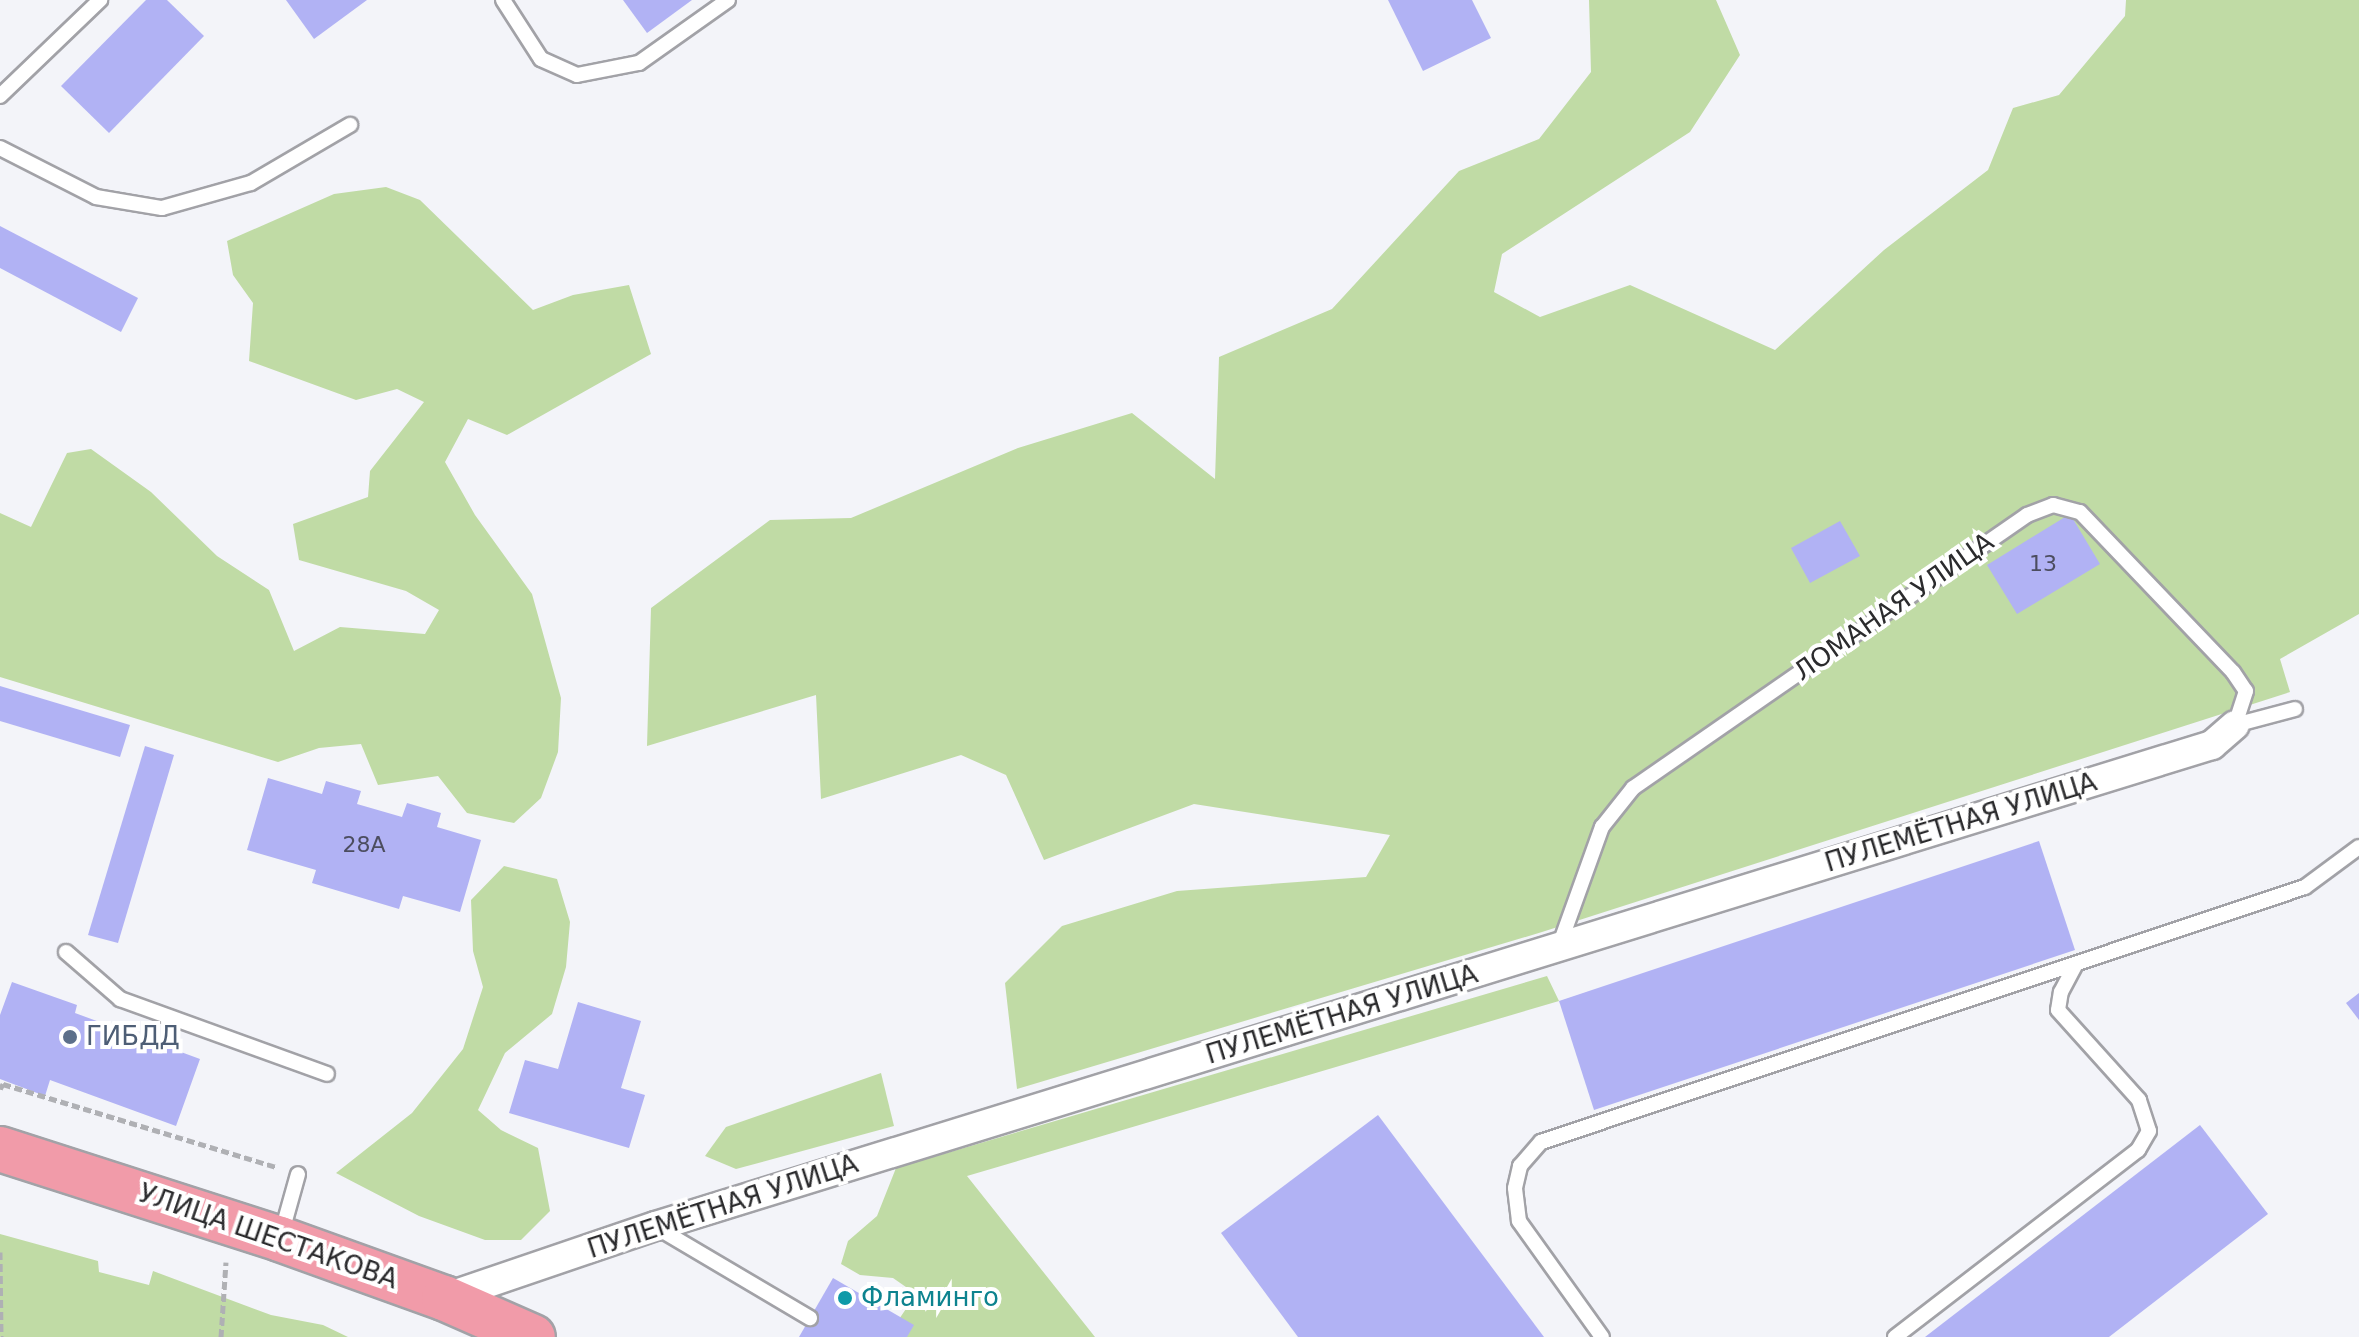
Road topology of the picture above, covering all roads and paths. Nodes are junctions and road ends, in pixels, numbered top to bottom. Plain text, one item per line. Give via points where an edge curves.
1 (100, 0) edge
2 (503, 0) edge
3 (728, 0) edge
4 (0, 96) edge
5 (350, 125) dead end
6 (0, 148) edge
7 (2295, 709) dead end
8 (2235, 725) junction
9 (2359, 847) edge
10 (1558, 949) junction
11 (66, 952) dead end
12 (2076, 964) junction
13 (327, 1074) dead end
14 (0, 1089) edge
15 (0, 1149) edge
16 (298, 1174) joint
17 (228, 1221) junction
18 (656, 1226) junction
19 (280, 1239) junction
20 (0, 1252) edge
21 (444, 1298) junction
22 (810, 1318) dead end
23 (1, 1337) edge
24 (221, 1337) edge
25 (533, 1337) edge
26 (1602, 1337) edge
27 (1895, 1337) edge

1 - 4 lane
2 - 3 lane via 541,59 577,75 639,63
5 - 6 lane via 251,183 162,208 96,197
7 - 8 lane
8 - 10 street, ПУЛЕМЁТНАЯ УЛИЦА via 2212,745
8 - 10 lane, ЛОМАНАЯ УЛИЦА via 2246,691 2233,672 2080,512 2053,505 2027,515 1633,788 1602,827
9 - 12 lane via 2305,887
10 - 18 street, ПУЛЕМЁТНАЯ УЛИЦА
11 - 13 lane via 120,999
12 - 26 lane via 1541,1142 1520,1166 1515,1188 1519,1221
12 - 27 lane via 2058,1010 2139,1100 2149,1131 2138,1150
14 - 16 path via 3,1084
15 - 17 main road, УЛИЦА ШЕСТАКОВА
16 - 19 lane
17 - 19 main road, УЛИЦА ШЕСТАКОВА
17 - 24 path
18 - 21 street, ПУЛЕМЁТНАЯ УЛИЦА
18 - 22 lane
19 - 21 main road, УЛИЦА ШЕСТАКОВА
20 - 23 path
21 - 25 main road, УЛИЦА ШЕСТАКОВА

